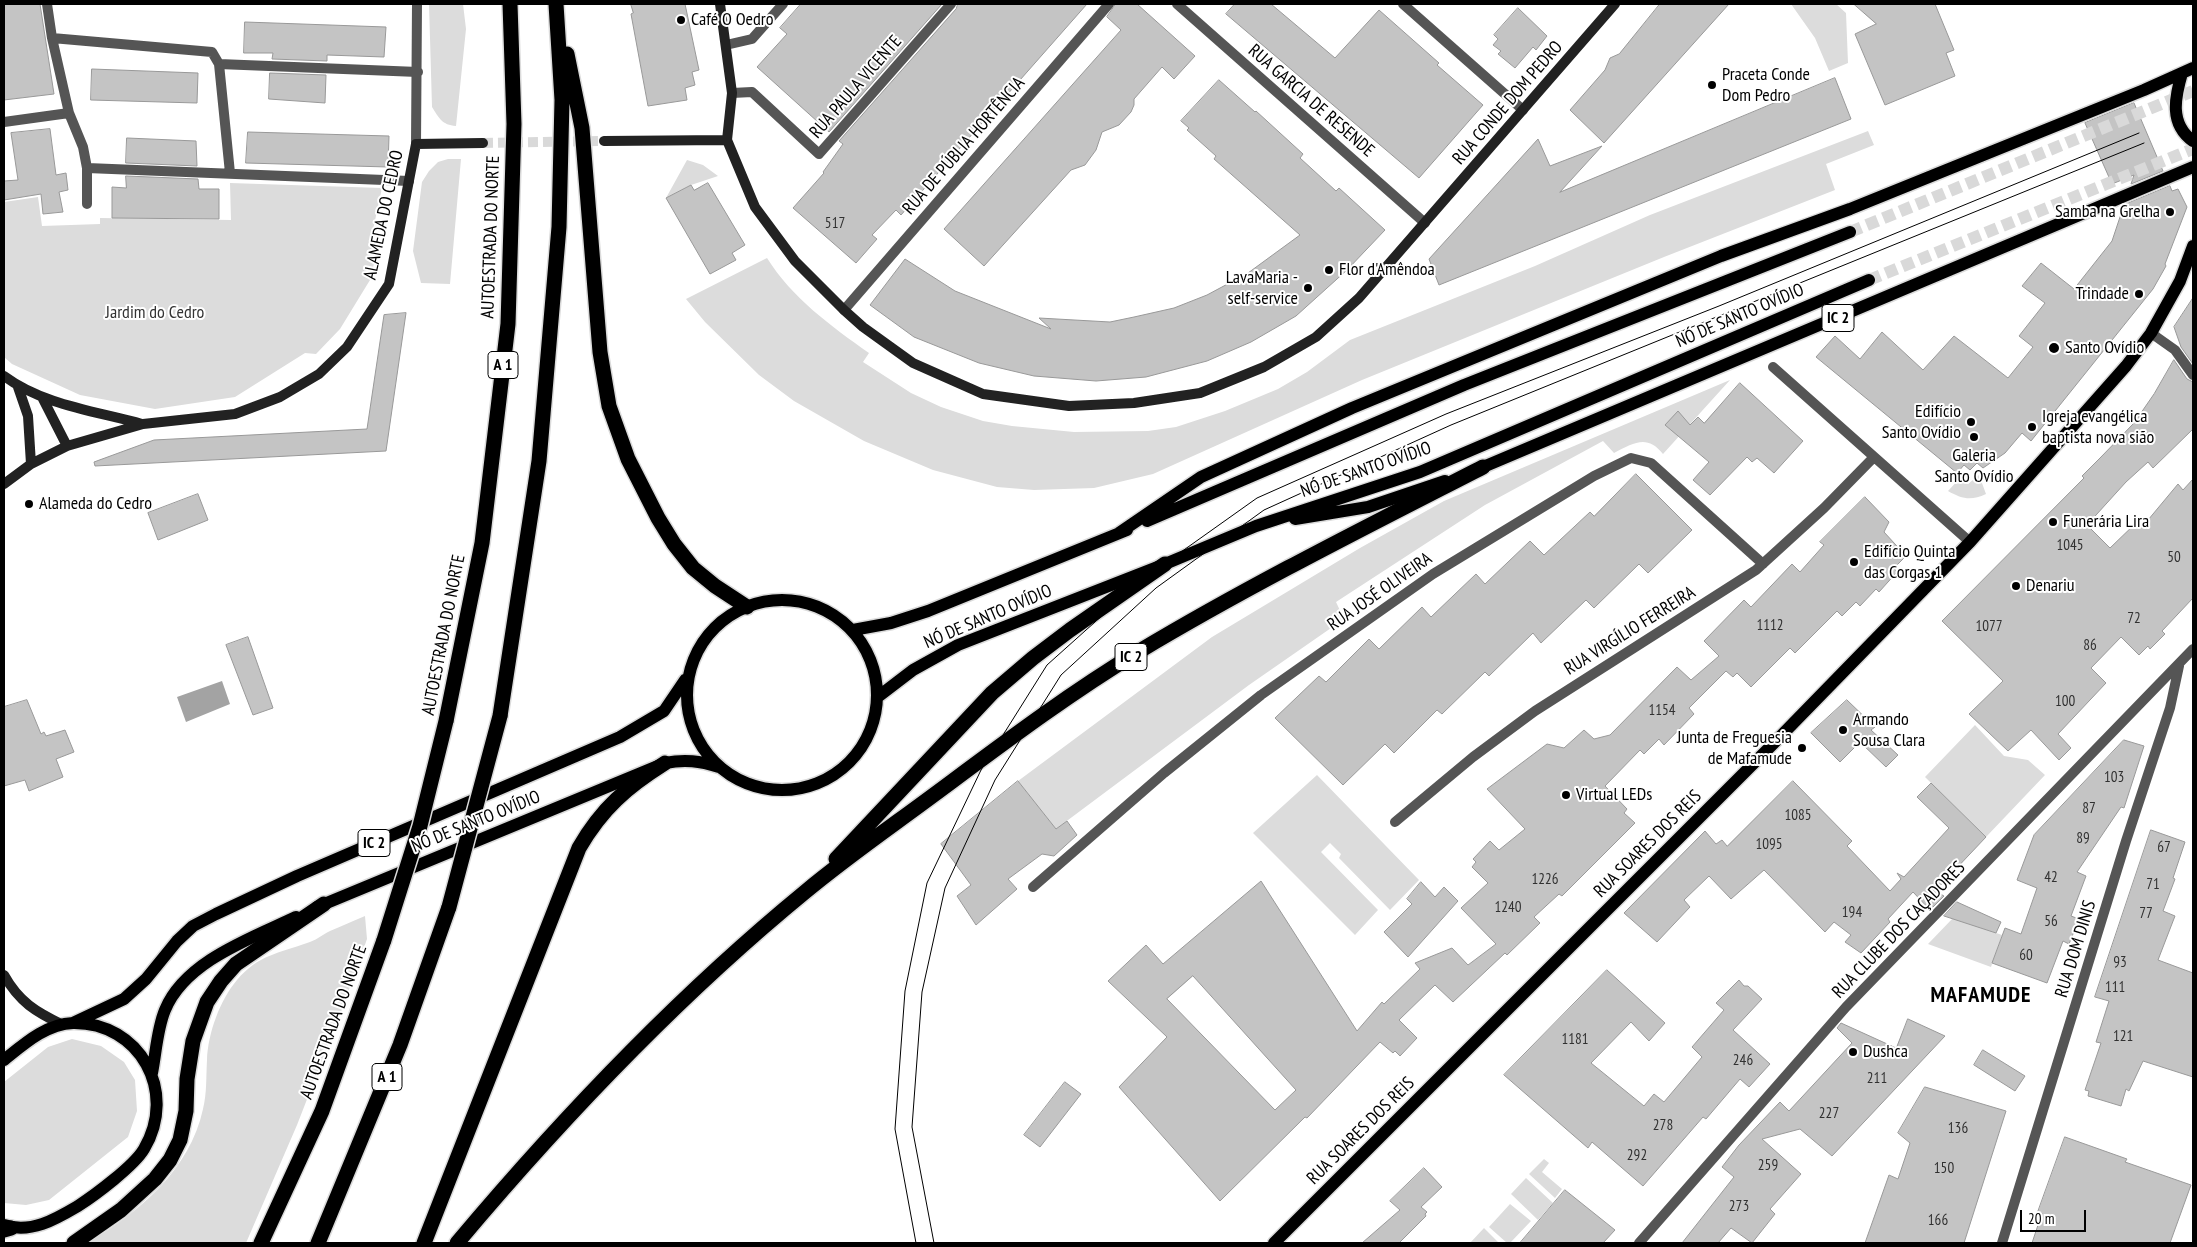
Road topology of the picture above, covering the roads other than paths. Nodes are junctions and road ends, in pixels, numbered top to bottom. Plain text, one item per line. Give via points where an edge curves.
1 (47, 4) edge
2 (417, 4) edge
3 (510, 4) edge
4 (556, 4) edge
5 (720, 4) edge
6 (783, 4) edge
7 (951, 4) edge
8 (1109, 4) edge
9 (1177, 4) edge
10 (1403, 4) edge
11 (1615, 4) edge
12 (52, 38) junction
13 (726, 45) junction
14 (220, 64) junction
15 (2188, 70) edge
16 (418, 72) junction
17 (732, 93) junction
18 (1523, 110) junction
19 (69, 113) junction
20 (4, 122) edge
21 (727, 140) junction
22 (604, 141) tunnel mouth
23 (2193, 141) edge
24 (483, 143) tunnel mouth
25 (416, 144) junction
26 (2193, 167) edge
27 (87, 168) junction
28 (230, 173) junction
29 (409, 181) junction
30 (87, 204) dead end
31 (1425, 223) junction
32 (1850, 232) tunnel mouth
33 (2193, 246) edge
34 (1869, 280) tunnel mouth
35 (844, 310) junction
36 (2151, 333) junction
37 (1773, 367) dead end
38 (4, 376) edge
39 (2193, 376) edge
40 (18, 387) junction
41 (44, 399) junction
42 (143, 424) junction
43 (67, 446) junction
44 (1874, 457) junction
45 (30, 464) junction
46 (1483, 467) junction
47 (4, 484) edge
48 (1256, 526) junction
49 (1119, 533) junction
50 (1970, 542) junction
51 (1165, 564) junction
52 (1764, 564) junction
53 (747, 607) junction
54 (852, 630) junction
55 (2193, 649) edge
56 (2179, 665) junction
57 (685, 680) junction
58 (878, 696) junction
59 (665, 763) junction
60 (719, 767) junction
61 (1395, 822) dead end
62 (1033, 887) dead end
63 (806, 890) junction
64 (324, 904) junction
65 (4, 976) edge
66 (68, 1024) junction
67 (4, 1060) edge
68 (152, 1073) junction
69 (6, 1228) edge
70 (74, 1243) edge
71 (262, 1243) edge
72 (318, 1243) edge
73 (424, 1243) edge
74 (457, 1243) edge
75 (1274, 1243) edge
76 (1638, 1243) edge
77 (2002, 1243) edge

1 - 12 street
2 - 16 street, ALAMEDA DO CEDRO
3 - 71 highway, AUTOESTRADA DO NORTE / A 1, bridge via 514,124 508,324 482,543 446,721 420,826 384,940 322,1111
4 - 53 highway via 582,128 600,352 609,406 628,459 674,544 693,568
4 - 72 highway, A 1, bridge via 562,100 559,227 539,460 500,716 449,907 400,1045
5 - 13 street
6 - 13 street via 752,39
7 - 17 street, RUA PAULA VICENTE via 819,154 752,92
8 - 35 street, RUA DE PÚBLIA HORTÊNCIA
9 - 31 street, RUA GARCIA DE RESENDE
10 - 18 street
11 - 18 street, RUA CONDE DOM PEDRO
12 - 14 street via 212,52
12 - 19 street
13 - 17 street
14 - 16 street
14 - 28 street
15 - 23 main road via 2175,97 2176,115 2185,135
15 - 49 main road via 1352,408 1202,477
16 - 25 street, ALAMEDA DO CEDRO
17 - 21 street
18 - 31 street, RUA CONDE DOM PEDRO
19 - 20 street
19 - 27 street via 83,147
21 - 22 street
21 - 35 street, RUA CONDE DOM PEDRO via 756,207 795,261
24 - 25 street
25 - 29 street, ALAMEDA DO CEDRO
26 - 46 main road, IC 2
27 - 28 street
27 - 30 street
28 - 29 street
29 - 42 street, ALAMEDA DO CEDRO via 389,284 347,347 319,374 280,397 235,414
31 - 35 street, RUA CONDE DOM PEDRO via 1359,298 1316,337 1264,366 1200,393 1134,403 1069,406 983,394 913,363
32 - 49 main road, NÓ DE SANTO OVÍDIO via 1464,385
33 - 36 main road, RUA SOARES DOS REIS via 2180,280
34 - 48 main road, NÓ DE SANTO OVÍDIO / IC 2 via 1420,472
36 - 39 street via 2175,350
36 - 50 main road, RUA SOARES DOS REIS via 2126,366
37 - 44 street
38 - 40 street, ALAMEDA DO CEDRO
40 - 41 street, ALAMEDA DO CEDRO
40 - 45 street via 28,416
41 - 42 street, ALAMEDA DO CEDRO
41 - 43 street
42 - 43 street, ALAMEDA DO CEDRO
43 - 45 street, ALAMEDA DO CEDRO
44 - 50 street
44 - 52 street, RUA VIRGÍLIO FERREIRA
45 - 47 street, ALAMEDA DO CEDRO
46 - 48 main road, IC 2 via 1368,507
46 - 63 highway, IC 2 via 1282,570 1136,653 1029,724
48 - 51 main road, NÓ DE SANTO OVÍDIO / IC 2
49 - 54 main road via 928,611 892,623
50 - 75 main road, RUA SOARES DOS REIS via 1768,749
51 - 58 main road, NÓ DE SANTO OVÍDIO via 958,645 913,670
51 - 63 highway, IC 2 via 1070,630 992,693
52 - 61 street, RUA VIRGÍLIO FERREIRA via 1535,711
52 - 62 street, RUA JOSÉ OLIVEIRA via 1651,463 1631,458 1594,476 1433,574 1261,695 1164,772
53 - 54 main road via 789,600 809,604 832,614
53 - 57 main road via 715,628 696,652
54 - 58 main road via 870,662
55 - 56 street, RUA CLUBE DOS CAÇADORES
56 - 76 street, RUA CLUBE DOS CAÇADORES via 1846,1007
56 - 77 street, RUA DOM DINIS via 2170,708
57 - 60 main road via 686,705 692,727
57 - 66 main road, IC 2 via 664,712 620,737 298,876 201,922 177,941 146,979 124,999
58 - 60 main road via 874,720 860,748 844,765 825,777 800,786 767,788 749,784
59 - 60 main road, NÓ DE SANTO OVÍDIO via 692,760
59 - 64 main road, NÓ DE SANTO OVÍDIO
59 - 73 highway via 635,782 605,809 579,848
63 - 74 highway, IC 2 via 708,975 655,1027 544,1143
64 - 68 main road, NÓ DE SANTO OVÍDIO via 227,950 194,971 176,989 165,1010
64 - 70 highway via 236,964 221,981 207,1002 194,1041 180,1140 170,1160 155,1179 121,1210
65 - 66 street via 34,1011
66 - 67 main road via 37,1035
66 - 68 main road via 98,1027 122,1039 136,1050
68 - 69 main road via 158,1102 157,1116 143,1151 84,1202 55,1220 24,1228

